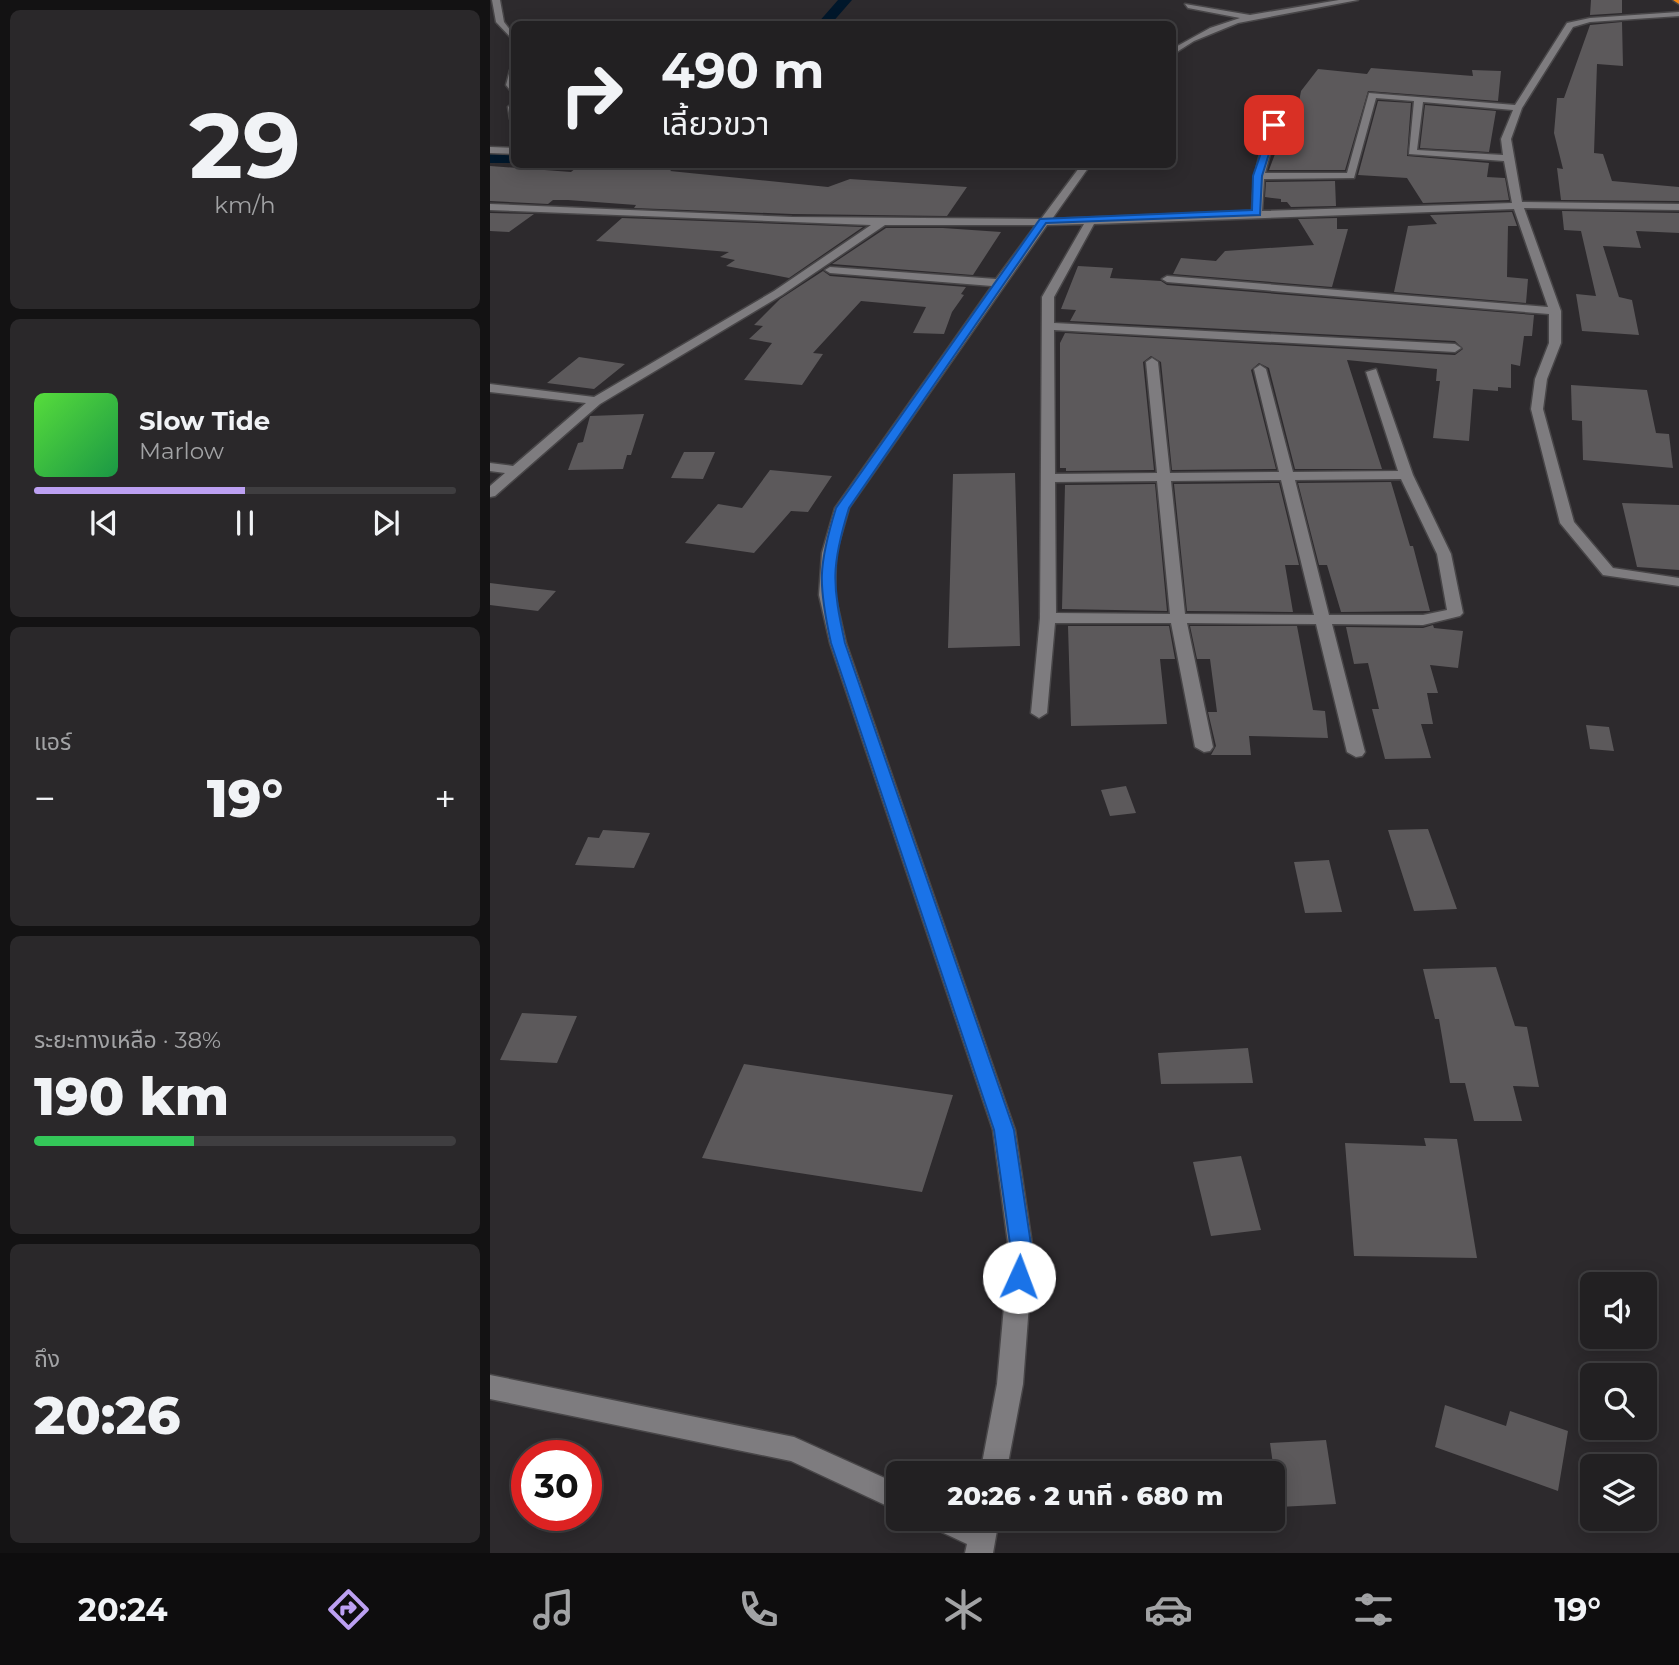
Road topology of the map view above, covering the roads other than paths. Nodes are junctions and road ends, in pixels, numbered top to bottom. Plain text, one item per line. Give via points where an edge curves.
1 (496, 0) edge
2 (1354, 0) edge
3 (1188, 6) dead end
4 (1679, 14) edge
5 (1251, 17) junction
6 (511, 35) edge
7 (1176, 50) edge
8 (1419, 99) junction
9 (1518, 108) junction
10 (1284, 112) dead end
11 (490, 150) edge
12 (511, 151) edge
13 (1508, 159) junction
14 (1084, 168) edge
15 (1257, 176) junction
16 (1517, 204) junction
17 (490, 207) edge
18 (1679, 207) edge
19 (1257, 213) junction
20 (1044, 220) junction
21 (1091, 221) junction
22 (882, 222) junction
23 (830, 270) dead end
24 (1167, 279) dead end
25 (999, 283) junction
26 (1555, 311) junction
27 (1048, 326) junction
28 (1455, 348) dead end
29 (1152, 362) dead end
30 (1260, 369) dead end
31 (1372, 372) dead end
32 (490, 388) edge
33 (596, 401) junction
34 (490, 467) edge
35 (515, 470) junction
36 (1406, 475) junction
37 (1161, 476) junction
38 (1287, 477) junction
39 (1046, 478) junction
40 (490, 493) edge
41 (1679, 582) edge
42 (1048, 618) junction
43 (1178, 618) junction
44 (1321, 620) junction
45 (1039, 713) dead end
46 (1204, 747) dead end
47 (1356, 752) dead end
48 (490, 1387) edge
49 (995, 1461) edge
50 (886, 1492) edge

1 - 6 street via 500,22
2 - 5 street
3 - 5 street
4 - 9 street via 1570,25
5 - 7 street via 1188,40
8 - 9 street
8 - 13 street via 1412,152
8 - 15 street via 1372,95 1350,176
9 - 13 street via 1506,139
10 - 15 street via 1274,125
11 - 12 street
13 - 16 street
14 - 20 street
15 - 19 street
16 - 18 street
16 - 19 street
16 - 26 street
17 - 22 street
19 - 21 street
20 - 21 street
20 - 22 street
20 - 25 street
21 - 27 street via 1048,297
22 - 33 street via 778,293
23 - 25 street
24 - 26 street
25 - 49 street via 842,508 828,553 827,595 838,643 1004,1130 1021,1251 1010,1384
26 - 41 street via 1555,343 1541,379 1538,409 1567,523 1608,572
27 - 28 street
27 - 39 street
29 - 37 street
30 - 38 street
31 - 36 street
32 - 33 street
33 - 35 street
34 - 35 street
35 - 40 street
36 - 38 street
36 - 44 street via 1444,554 1454,613 1423,620
37 - 38 street
37 - 39 street
37 - 43 street
38 - 44 street
39 - 42 street
42 - 43 street
42 - 45 street
43 - 44 street
43 - 46 street
44 - 47 street
48 - 50 street via 794,1449

